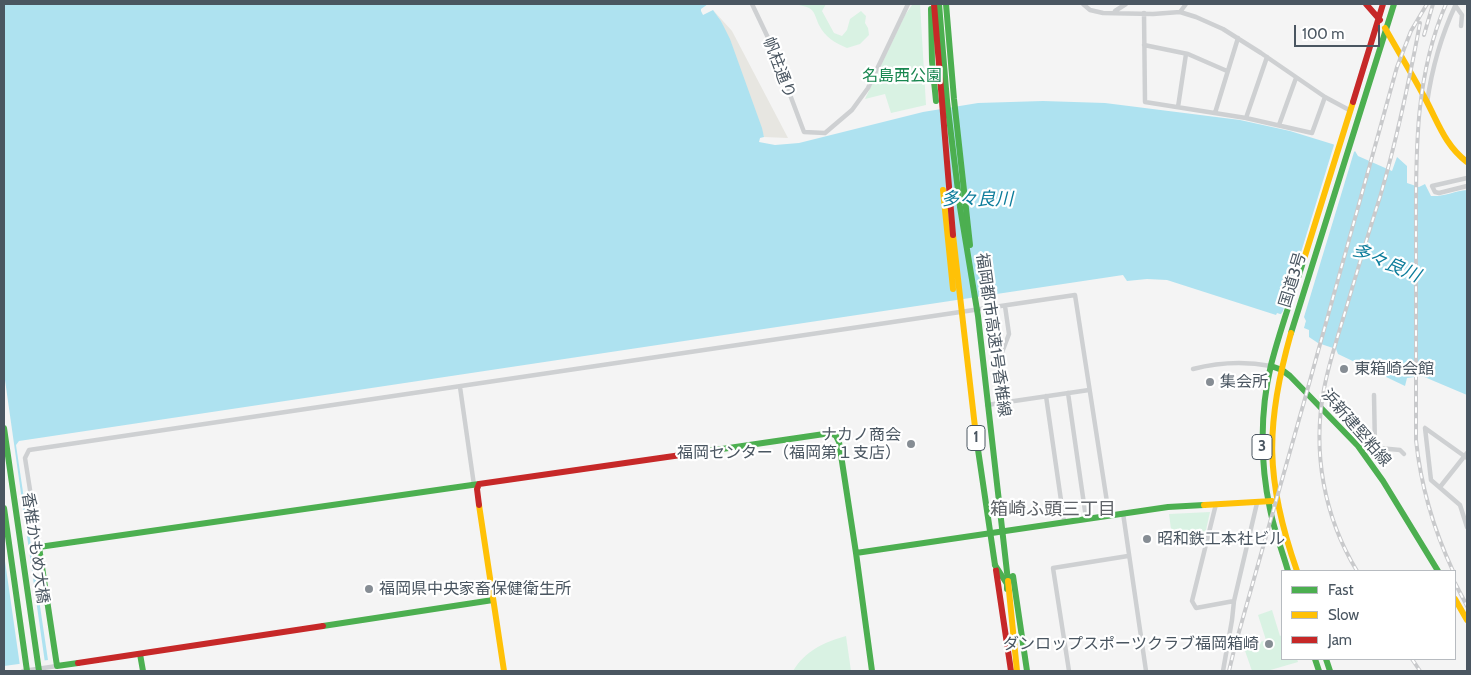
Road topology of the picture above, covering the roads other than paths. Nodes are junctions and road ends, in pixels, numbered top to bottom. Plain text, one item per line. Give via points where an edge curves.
1 (752, 4) edge
2 (908, 4) edge
3 (939, 4) edge
4 (946, 4) edge
5 (1084, 4) edge
6 (1126, 4) edge
7 (1185, 4) edge
8 (1366, 4) edge
9 (1383, 4) edge
10 (1394, 4) edge
11 (1456, 4) edge
12 (932, 5) edge
13 (1114, 12) junction
14 (1180, 12) junction
15 (1144, 13) junction
16 (1378, 17) junction
17 (1461, 26) dead end
18 (1386, 30) junction
19 (1238, 38) junction
20 (1144, 45) junction
21 (1186, 54) junction
22 (1267, 57) junction
23 (1227, 71) junction
24 (1296, 78) junction
25 (1325, 97) junction
26 (946, 100) junction
27 (1427, 104) junction
28 (1178, 107) junction
29 (1351, 111) junction
30 (1215, 113) junction
31 (1246, 118) junction
32 (1280, 125) junction
33 (1467, 162) edge
34 (1467, 178) edge
35 (1467, 186) edge
36 (977, 304) junction
37 (1005, 306) junction
38 (962, 328) junction
39 (1271, 366) junction
40 (1193, 369) dead end
41 (1282, 370) junction
42 (460, 387) junction
43 (1089, 390) junction
44 (1068, 393) junction
45 (1046, 396) junction
46 (1374, 396) dead end
47 (1002, 402) junction
48 (986, 405) junction
49 (4, 428) edge
50 (1358, 446) junction
51 (1375, 448) junction
52 (1404, 454) dead end
53 (1466, 456) edge
54 (477, 485) junction
55 (998, 487) junction
56 (1440, 487) junction
57 (1276, 501) junction
58 (1268, 502) junction
59 (1258, 503) junction
60 (1216, 504) junction
61 (1467, 504) edge
62 (1461, 507) junction
63 (4, 508) edge
64 (1123, 513) junction
65 (1109, 515) junction
66 (1086, 518) junction
67 (1064, 521) junction
68 (1467, 527) edge
69 (1001, 531) junction
70 (992, 532) junction
71 (39, 547) junction
72 (856, 553) junction
73 (1128, 556) junction
74 (995, 565) junction
75 (1288, 570) edge
76 (1297, 570) edge
77 (1437, 570) edge
78 (494, 600) junction
79 (1234, 601) junction
80 (1456, 601) edge
81 (1467, 620) edge
82 (140, 654) junction
83 (58, 666) junction
84 (47, 669) edge
85 (23, 671) edge
86 (28, 671) edge
87 (38, 671) edge
88 (143, 671) edge
89 (504, 671) edge
90 (872, 671) edge
91 (1010, 671) edge
92 (1020, 671) edge
93 (1027, 671) edge
94 (1070, 671) edge
95 (1146, 671) edge
96 (1224, 671) edge

1 - 2 street, 帆柱通り via 771,44 804,132 825,133 852,110 868,88 882,50
3 - 36 main road, 福岡都市高速1号香椎線 / 1, bridge via 960,207
4 - 26 main road
5 - 13 street via 1090,10
6 - 13 street
7 - 14 street
8 - 16 main road
9 - 16 main road, 国道3号 / 3
10 - 18 main road, 国道3号 / 3
11 - 17 street via 1462,15
11 - 27 street via 1439,45
12 - 26 main road via 932,62
12 - 38 main road, 福岡都市高速1号香椎線 / 1, bridge
13 - 15 street
14 - 15 street
14 - 19 street
15 - 20 street
16 - 18 main road
16 - 29 main road, 国道3号 / 3
18 - 27 main road
18 - 41 main road, 国道3号 / 3 via 1294,322
19 - 22 street
19 - 23 street
20 - 21 street
20 - 28 street via 1145,102
21 - 23 street
21 - 28 street
22 - 24 street
22 - 31 street
23 - 30 street
24 - 25 street
24 - 32 street
25 - 29 street
25 - 32 street via 1312,133
26 - 36 main road, bridge
26 - 38 main road, bridge via 952,284
26 - 48 main road, bridge
26 - 70 main road, bridge via 949,189
27 - 33 main road via 1447,143
28 - 30 street
29 - 39 main road, 国道3号 / 3
30 - 31 street
31 - 32 street
34 - 35 street via 1432,186 1440,194
36 - 55 main road, 福岡都市高速1号香椎線 / 1, bridge
37 - 42 street
37 - 43 street via 1075,295
37 - 47 street via 1009,334 1001,355
38 - 74 main road, 福岡都市高速1号香椎線 / 1, bridge
39 - 40 street via 1249,362
39 - 41 main road, 浜新建堅粕線
39 - 58 main road, 国道3号 / 3 via 1262,425
41 - 50 main road, 浜新建堅粕線
41 - 57 main road, 国道3号 / 3 via 1271,436
42 - 54 street
42 - 71 street via 29,450 25,458
43 - 44 street
43 - 65 street
44 - 45 street
44 - 66 street
45 - 47 street
45 - 67 street
46 - 51 street
47 - 48 street
48 - 69 main road
49 - 87 main road, 香椎かもめ大橋, bridge
50 - 51 street
50 - 77 main road, 浜新建堅粕線 via 1383,480
51 - 52 street via 1400,450
53 - 56 street
53 - 56 street via 1425,428 1430,480
54 - 71 main road
54 - 72 main road via 830,433 839,442
54 - 78 main road
55 - 92 main road, 福岡都市高速1号香椎線 / 1, bridge
55 - 93 main road, bridge
56 - 62 street
57 - 58 main road
57 - 76 main road, 国道3号 / 3
58 - 59 main road
58 - 75 main road, 国道3号 / 3
59 - 60 main road
59 - 79 street
60 - 64 main road
60 - 79 street via 1192,601 1196,608
61 - 62 street
62 - 68 street
63 - 86 main road, 香椎かもめ大橋, bridge
64 - 65 main road
64 - 73 street
65 - 66 main road
66 - 67 main road
67 - 69 main road
69 - 70 main road
69 - 92 main road
70 - 72 main road
70 - 91 main road via 995,577
71 - 83 main road
72 - 90 main road
73 - 94 street via 1054,568
73 - 95 street
74 - 91 main road, 福岡都市高速1号香椎線 / 1
74 - 92 main road, bridge via 1007,584
78 - 82 main road
78 - 89 main road
79 - 96 street
80 - 81 main road
82 - 83 main road
82 - 88 main road
83 - 84 street
84 - 85 street

